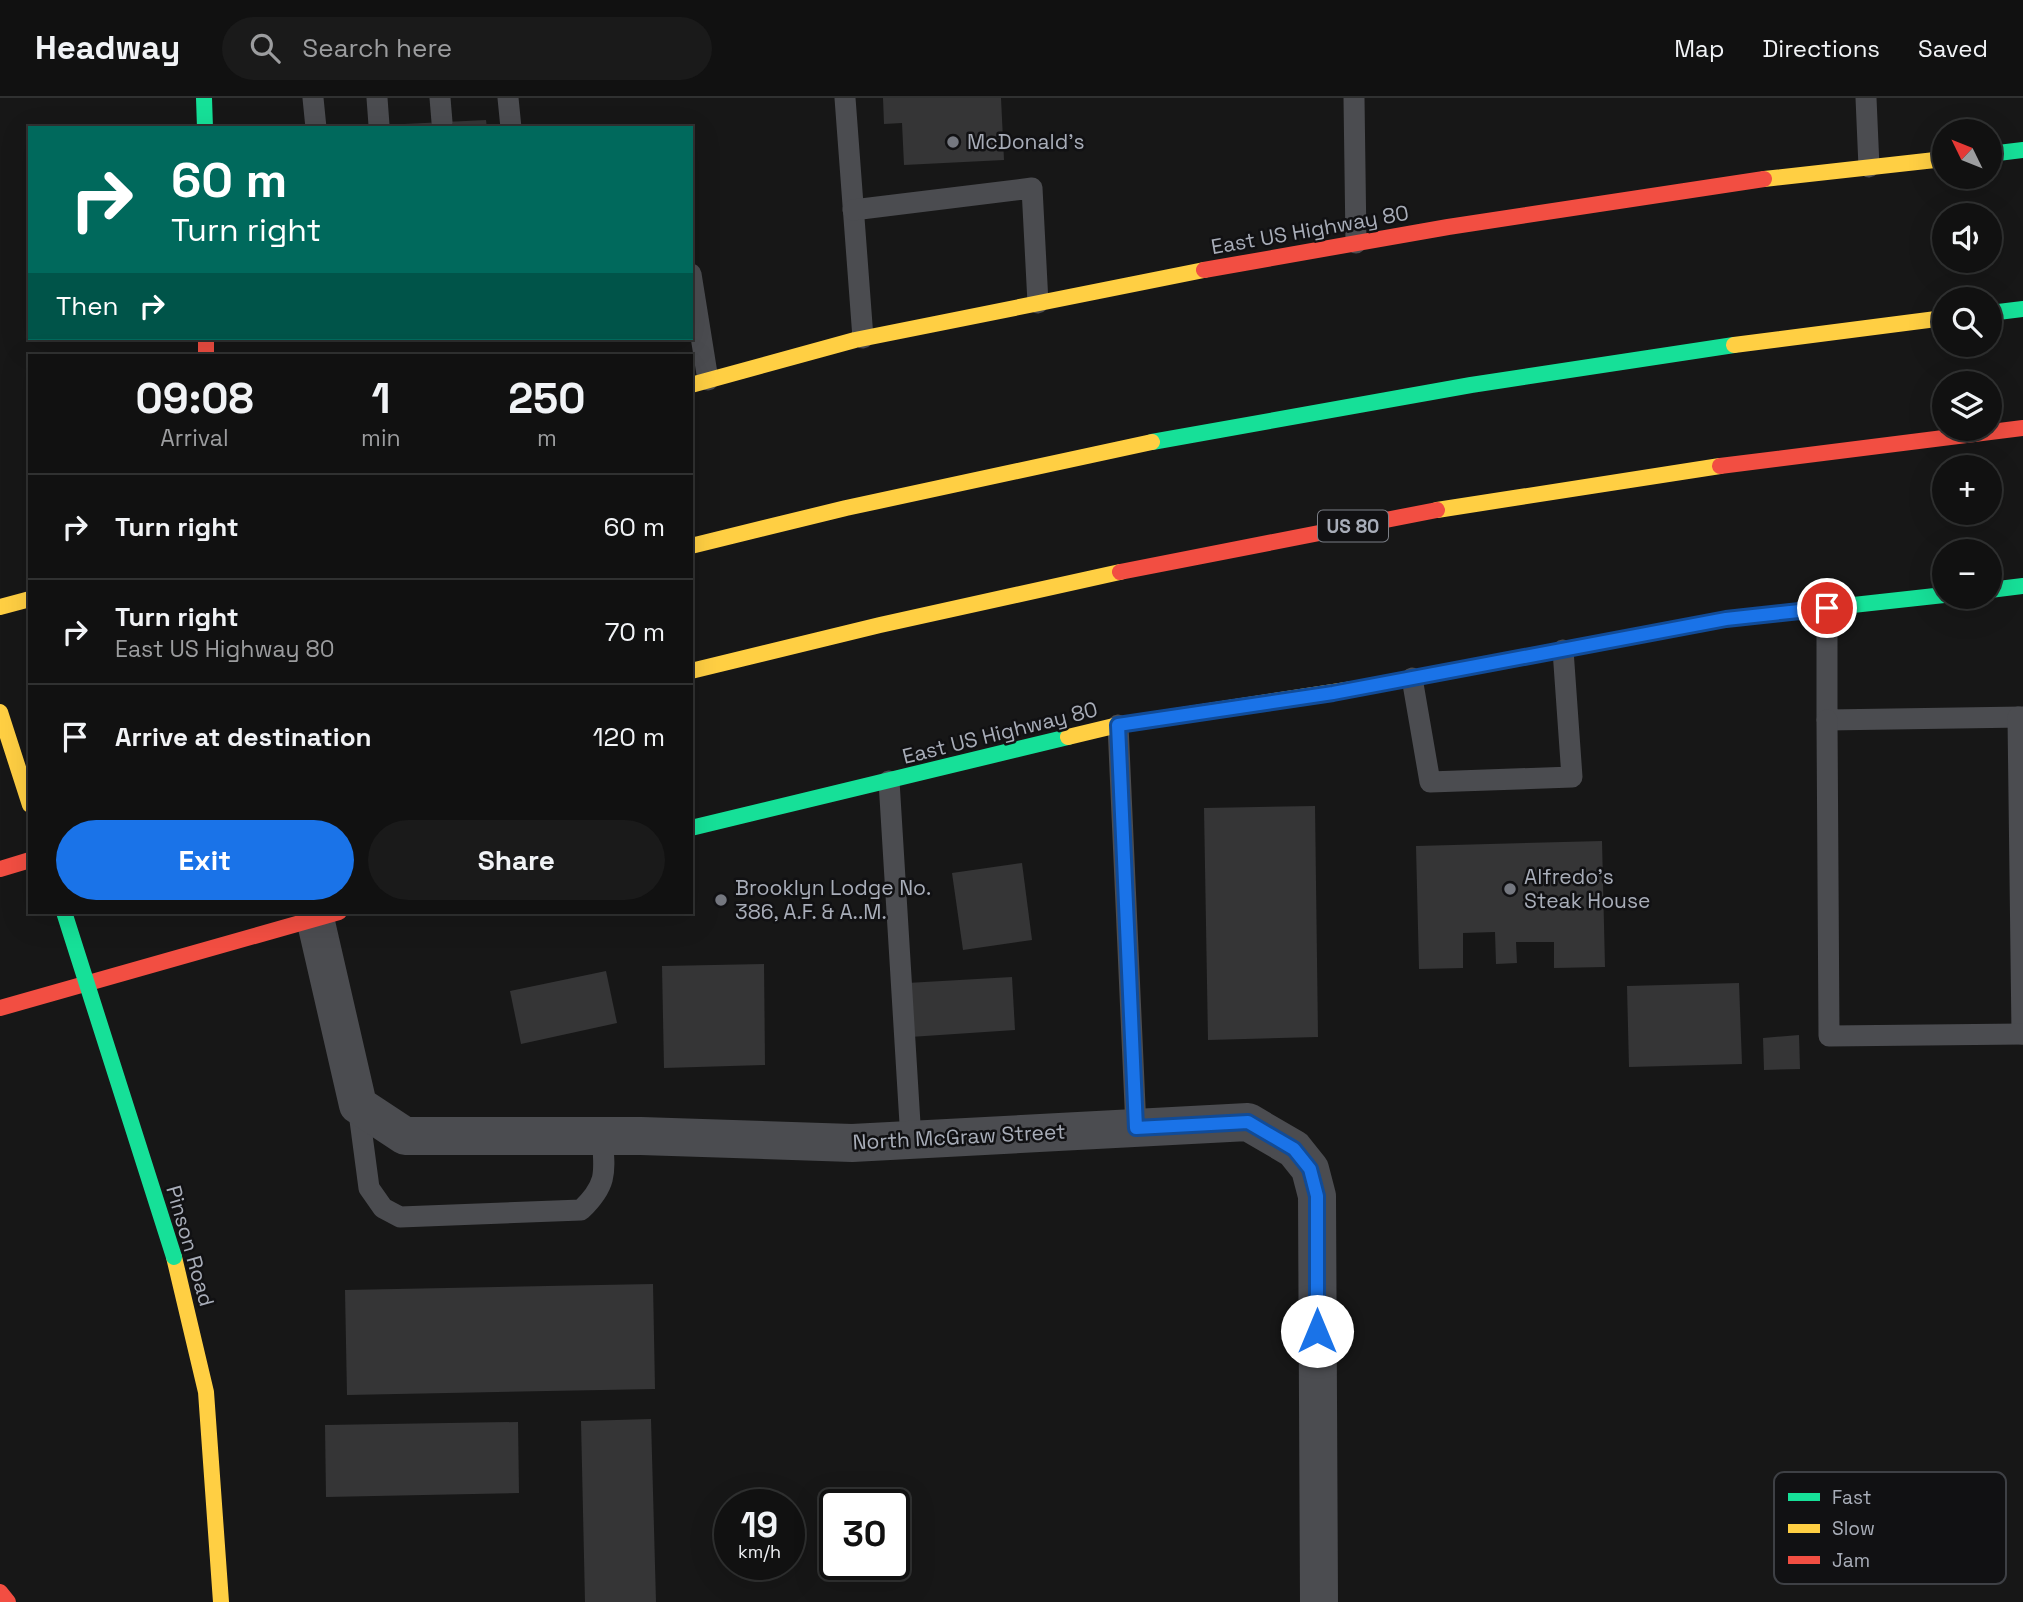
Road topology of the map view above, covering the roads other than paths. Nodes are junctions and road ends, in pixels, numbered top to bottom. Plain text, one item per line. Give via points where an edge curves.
1 (204, 98) edge
2 (313, 98) edge
3 (377, 98) edge
4 (440, 98) edge
5 (508, 98) edge
6 (845, 98) edge
7 (1341, 98) edge
8 (1355, 98) edge
9 (1866, 98) edge
10 (442, 122) dead end
11 (379, 125) dead end
12 (205, 126) edge
13 (316, 126) edge
14 (511, 126) edge
15 (2023, 150) edge
16 (2002, 153) edge
17 (1932, 160) edge
18 (1869, 167) junction
19 (853, 210) junction
20 (1356, 243) junction
21 (693, 298) edge
22 (1038, 303) junction
23 (2023, 309) edge
24 (2002, 312) edge
25 (1932, 319) edge
26 (863, 338) junction
27 (700, 383) edge
28 (2023, 428) edge
29 (693, 546) edge
30 (2023, 586) edge
31 (2002, 589) edge
32 (1932, 596) edge
33 (28, 599) edge
34 (0, 607) edge
35 (1827, 608) junction
36 (1563, 650) junction
37 (693, 671) edge
38 (1412, 678) junction
39 (0, 712) edge
40 (2020, 717) edge
41 (1827, 720) junction
42 (1118, 725) junction
43 (20, 738) dead end
44 (0, 744) edge
45 (889, 782) junction
46 (28, 799) edge
47 (693, 828) edge
48 (28, 861) edge
49 (0, 869) edge
50 (65, 914) edge
51 (327, 915) edge
52 (0, 1009) edge
53 (2022, 1034) edge
54 (358, 1105) junction
55 (1136, 1128) junction
56 (603, 1136) junction
57 (911, 1140) junction
58 (0, 1592) edge
59 (8, 1602) edge
60 (221, 1602) edge
61 (1319, 1602) edge

1 - 12 main road
2 - 13 lane
3 - 11 lane
4 - 10 lane
5 - 14 lane
6 - 19 lane
7 - 8 lane
8 - 20 lane
9 - 18 lane
15 - 16 main road
17 - 18 main road, East US Highway 80
18 - 20 main road, East US Highway 80 via 1726,183
19 - 22 lane via 1032,188
19 - 26 lane
20 - 22 main road, East US Highway 80
21 - 27 lane
22 - 26 main road, East US Highway 80
23 - 24 main road
25 - 29 main road via 1552,370 1240,423
26 - 27 main road, East US Highway 80
28 - 37 main road, US 80 via 1683,470 1449,508 951,608
30 - 31 main road
32 - 35 main road, East US Highway 80
33 - 34 main road
35 - 36 main road, East US Highway 80 via 1726,619
35 - 41 lane
36 - 38 main road, East US Highway 80
36 - 38 lane via 1572,777 1430,782
38 - 42 main road, East US Highway 80
39 - 46 main road, bridge
40 - 41 lane
40 - 53 lane
41 - 53 lane via 1829,1036
42 - 45 main road, East US Highway 80
42 - 55 lane
43 - 44 main road
45 - 47 main road, East US Highway 80
45 - 57 lane
48 - 49 main road
50 - 60 main road, Pinson Road, bridge via 174,1257 206,1392
51 - 52 main road
51 - 54 street
54 - 56 street, North McGraw Street via 405,1136
54 - 56 lane via 369,1188 383,1208 400,1217 581,1210 597,1194 605,1168
55 - 57 street, North McGraw Street
55 - 61 street, North McGraw Street via 1248,1122 1294,1149 1310,1169 1317,1196
56 - 57 street, North McGraw Street via 852,1143
58 - 59 main road

